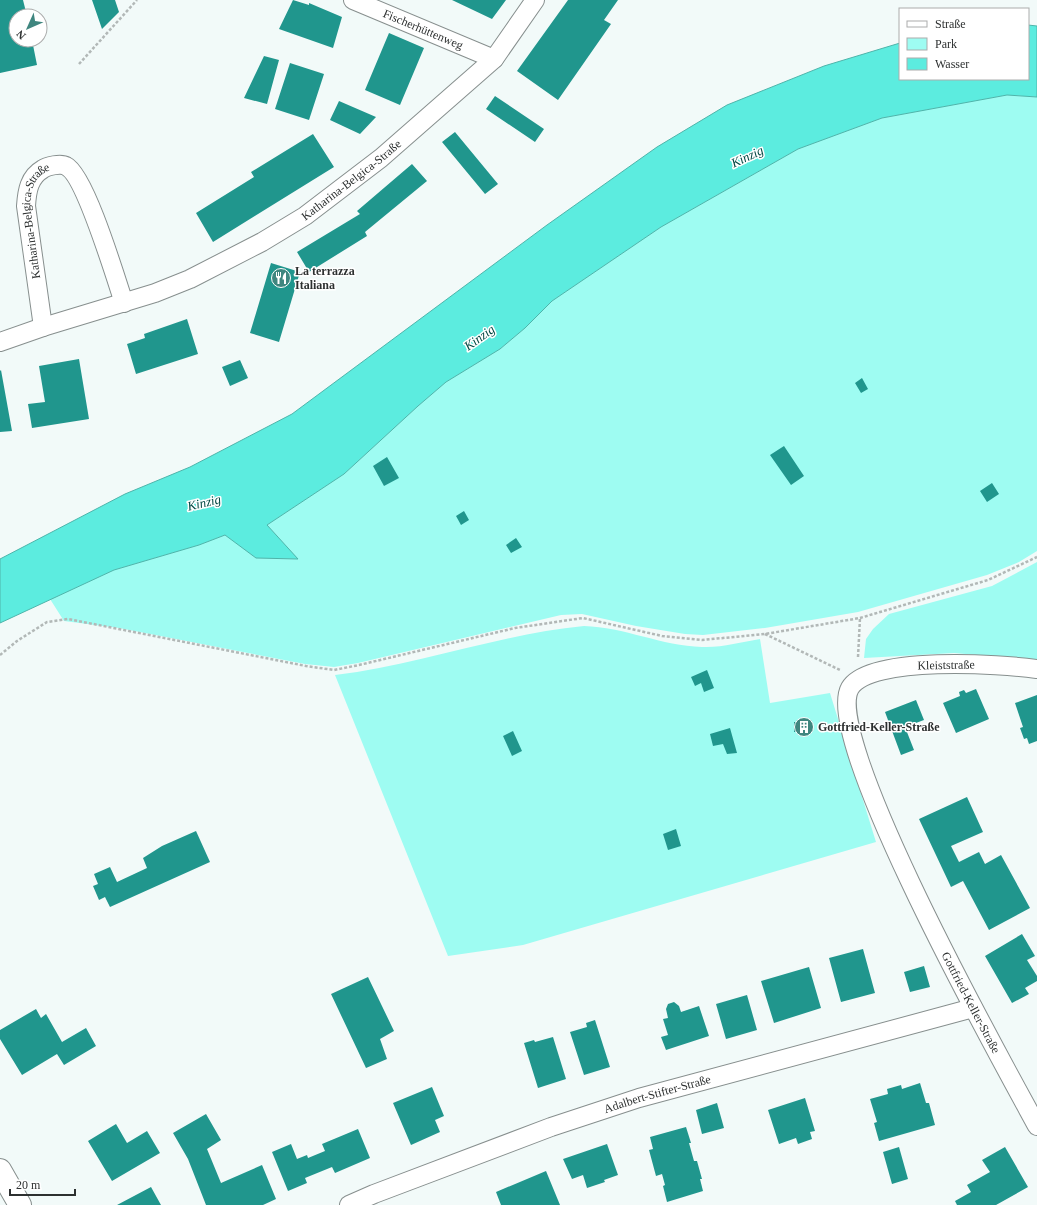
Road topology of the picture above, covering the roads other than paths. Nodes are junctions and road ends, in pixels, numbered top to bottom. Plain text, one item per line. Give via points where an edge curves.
1 (353, 0) edge
2 (536, 0) edge
3 (494, 59) junction
4 (124, 303) junction
5 (43, 327) junction
6 (0, 342) edge
7 (1037, 669) edge
8 (857, 678) joint
9 (973, 1008) junction
10 (1037, 1126) edge
11 (0, 1170) edge
12 (20, 1205) edge
13 (349, 1205) edge

1 - 3 street, Fischerhüttenweg
2 - 3 street, Katharina-Belgica-Straße
3 - 4 street, Katharina-Belgica-Straße via 381,158 305,216 190,279
4 - 5 street, Katharina-Belgica-Straße
4 - 5 street, Katharina-Belgica-Straße via 88,200 76,176 66,166 44,168 32,178 27,191 26,206
5 - 6 street, Katharina-Belgica-Straße
7 - 8 street, Kleiststraße via 953,664 891,668
8 - 9 street, Gottfried-Keller-Straße via 846,697 847,715 858,755 882,822
9 - 10 street, Gottfried-Keller-Straße
9 - 13 street, Adalbert-Stifter-Straße via 639,1098 551,1127
11 - 12 main road

